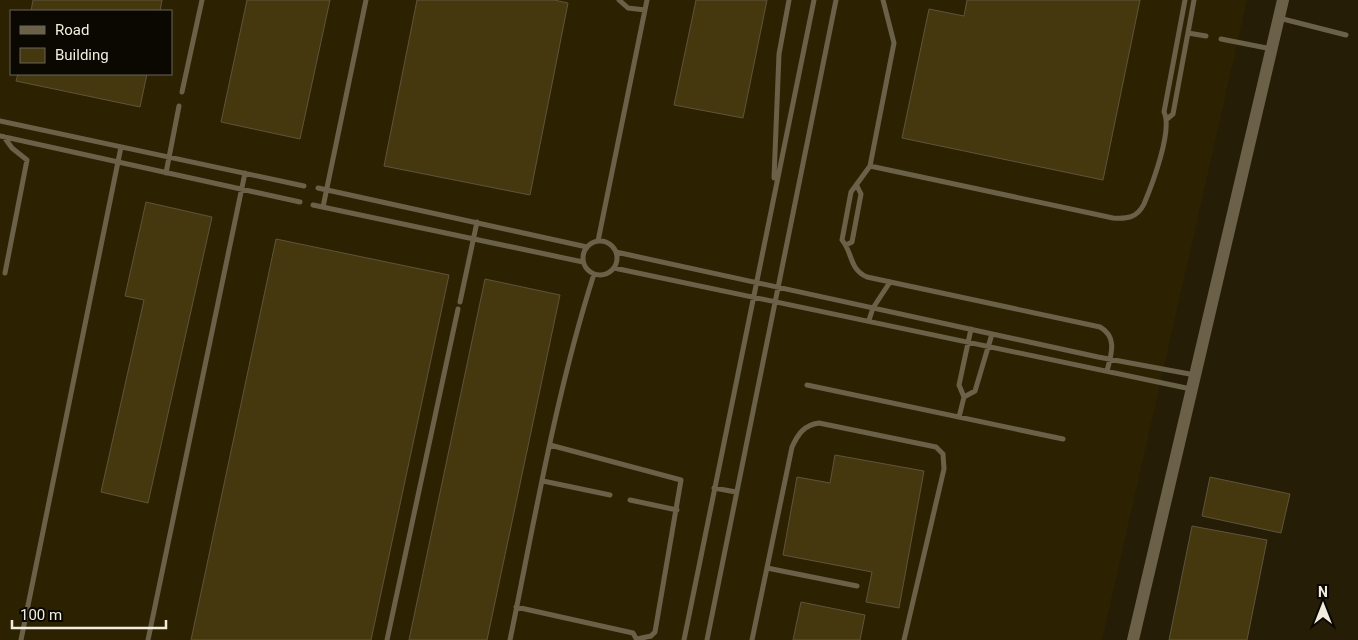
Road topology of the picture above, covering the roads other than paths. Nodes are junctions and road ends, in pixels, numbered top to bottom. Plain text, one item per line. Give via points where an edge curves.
1 (202, 0) edge
2 (366, 0) edge
3 (619, 0) edge
4 (647, 0) edge
5 (789, 0) edge
6 (814, 0) edge
7 (836, 0) edge
8 (883, 0) edge
9 (1185, 0) edge
10 (1194, 0) edge
11 (1283, 0) edge
12 (645, 10) junction
13 (1279, 18) junction
14 (1188, 33) junction
15 (1346, 35) dead end
16 (1206, 36) dead end
17 (1221, 39) dead end
18 (1272, 49) junction
19 (182, 92) dead end
20 (179, 106) dead end
21 (1167, 119) junction
22 (0, 121) edge
23 (2, 137) edge
24 (121, 147) junction
25 (169, 157) junction
26 (118, 162) junction
27 (870, 166) junction
28 (166, 173) junction
29 (245, 173) junction
30 (304, 186) dead end
31 (857, 186) junction
32 (318, 188) dead end
33 (775, 189) junction
34 (241, 190) junction
35 (326, 190) junction
36 (300, 202) dead end
37 (314, 205) dead end
38 (322, 207) junction
39 (477, 222) junction
40 (473, 239) junction
41 (598, 241) junction
42 (846, 246) junction
43 (587, 247) junction
44 (616, 252) junction
45 (583, 262) junction
46 (614, 268) junction
47 (5, 273) dead end
48 (594, 274) junction
49 (890, 282) junction
50 (460, 302) dead end
51 (873, 308) junction
52 (458, 309) dead end
53 (869, 320) junction
54 (971, 329) junction
55 (992, 334) junction
56 (968, 342) junction
57 (989, 346) junction
58 (1110, 359) junction
59 (1107, 371) junction
60 (1195, 375) junction
61 (807, 384) dead end
62 (1191, 389) junction
63 (964, 397) junction
64 (959, 417) junction
65 (1063, 439) dead end
66 (550, 445) junction
67 (543, 481) junction
68 (714, 488) junction
69 (736, 492) junction
70 (610, 495) dead end
71 (630, 500) dead end
72 (677, 510) junction
73 (767, 568) junction
74 (857, 586) dead end
75 (516, 607) junction
76 (637, 639) edge
77 (21, 640) edge
78 (148, 640) edge
79 (387, 640) edge
80 (510, 640) edge
81 (684, 640) edge
82 (707, 640) edge
83 (752, 640) edge
84 (904, 640) edge
85 (1133, 640) edge

1 - 19 lane
2 - 35 lane
3 - 12 lane via 628,8
4 - 12 lane
5 - 33 lane via 777,76
6 - 33 lane
7 - 69 lane
8 - 27 lane via 894,43
9 - 21 lane via 1164,112
10 - 14 lane
11 - 13 street
12 - 41 lane
13 - 15 lane
13 - 18 street
14 - 16 lane
14 - 21 lane via 1173,114
17 - 18 lane
18 - 60 street
20 - 25 lane
21 - 27 lane via 1163,145 1144,204 1140,212 1125,219
22 - 24 lane
23 - 26 lane
23 - 47 lane via 27,160
24 - 25 lane
24 - 26 lane
25 - 28 lane
25 - 29 lane
26 - 28 lane
26 - 77 lane
27 - 31 lane
28 - 34 lane
29 - 30 lane
29 - 34 lane
31 - 42 lane via 851,192 842,240
31 - 42 lane via 861,194 852,242
32 - 35 lane
33 - 68 lane
34 - 36 lane
34 - 78 lane
35 - 38 lane
35 - 39 lane
37 - 38 lane
38 - 40 lane
39 - 40 lane
39 - 43 lane
40 - 45 lane
40 - 50 lane
41 - 43 lane
41 - 44 lane via 609,243
42 - 49 lane via 858,274
43 - 45 lane
44 - 46 lane via 618,258
44 - 51 lane
45 - 48 lane
46 - 48 lane via 605,275
46 - 53 lane
48 - 66 lane
49 - 51 lane
49 - 58 lane via 1100,327 1112,340
51 - 53 lane
51 - 54 lane
52 - 79 lane
53 - 56 lane
54 - 55 lane
54 - 56 lane
55 - 57 lane
55 - 58 lane
56 - 57 lane
56 - 63 lane via 959,385
57 - 59 lane
57 - 63 lane via 975,391
58 - 59 lane
58 - 60 lane
59 - 62 lane
60 - 62 street
61 - 64 lane
62 - 85 street
63 - 64 lane
64 - 65 lane
66 - 67 lane
66 - 72 lane via 678,478 682,482
67 - 70 lane
67 - 75 lane
68 - 69 lane
68 - 81 lane
69 - 82 lane
71 - 72 lane
72 - 76 lane via 655,632
73 - 74 lane
73 - 83 lane
73 - 84 lane via 792,447 803,429 811,424 831,424 936,447 943,454 944,469
75 - 76 lane via 633,633
75 - 80 lane

